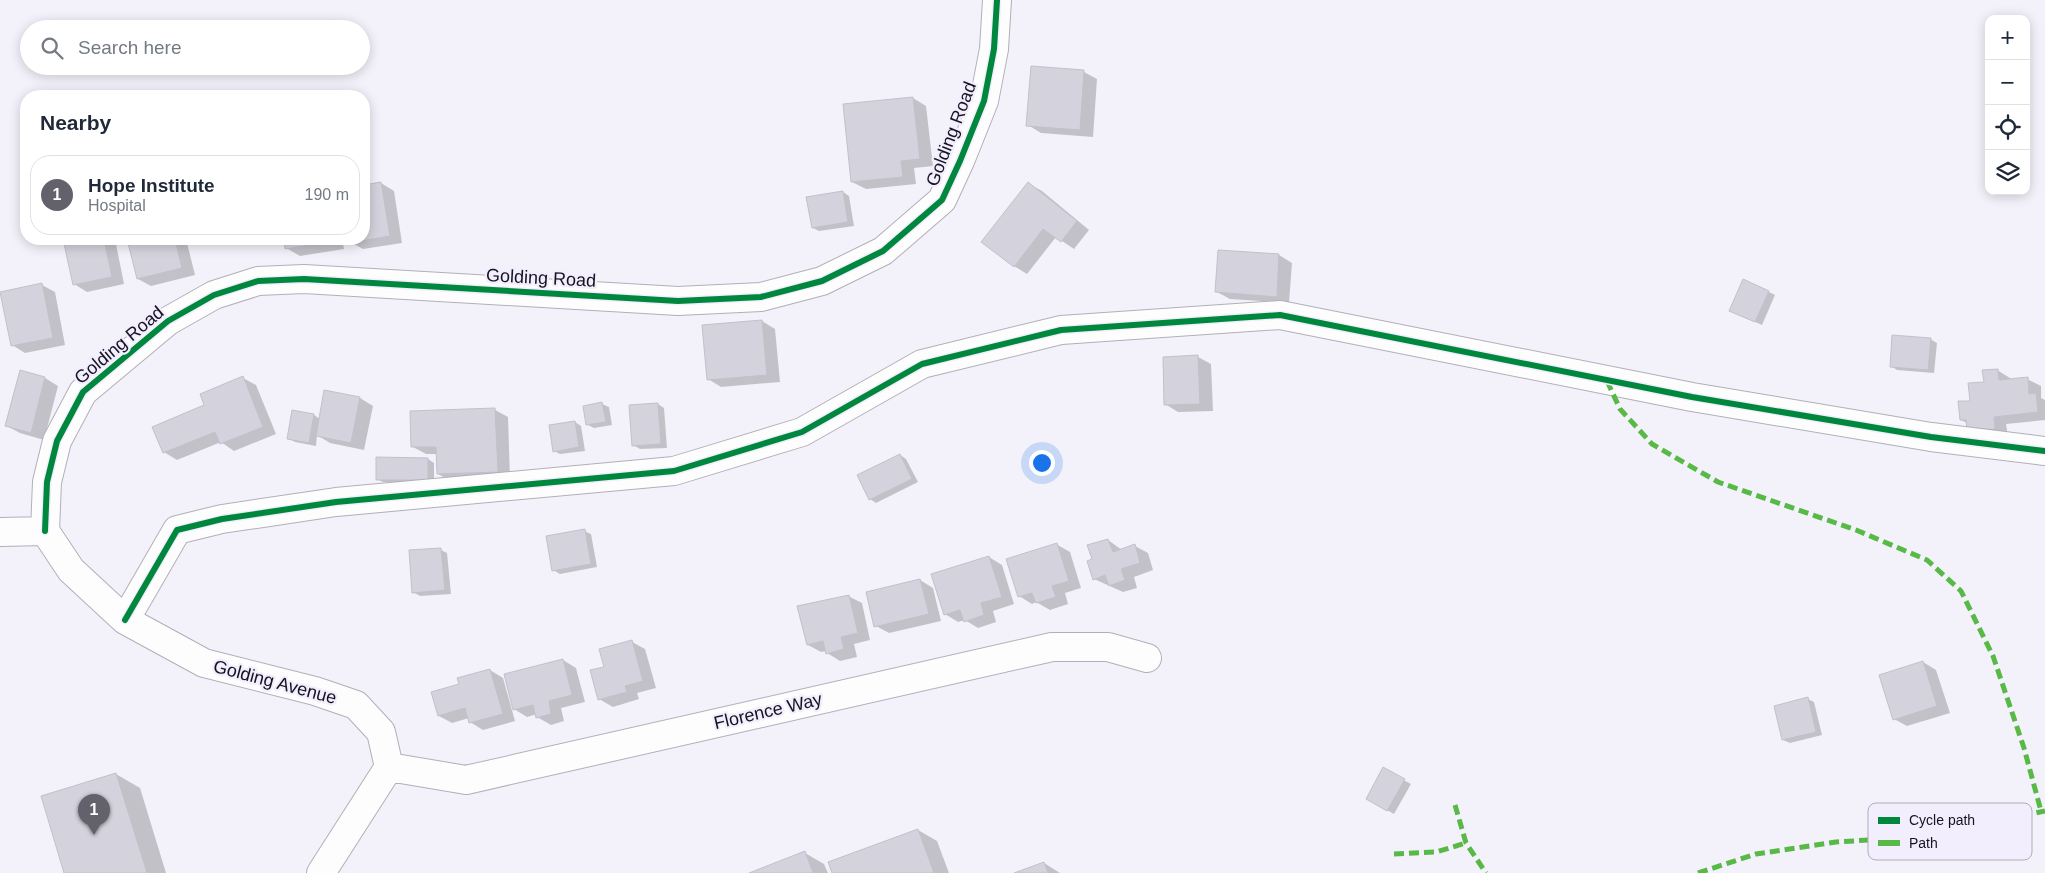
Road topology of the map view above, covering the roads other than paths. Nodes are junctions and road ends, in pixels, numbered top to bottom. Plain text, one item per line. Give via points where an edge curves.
1 (998, 0) edge
2 (2045, 451) edge
3 (45, 531) junction
4 (0, 532) edge
5 (125, 620) junction
6 (1147, 658) dead end
7 (389, 767) junction
8 (321, 873) edge

1 - 3 street, Golding Road via 994,49 984,101 960,161 942,200 883,251 822,281 761,297 678,301 304,279 258,281 214,295 168,321 83,392 57,441 48,482
2 - 5 street via 1931,437 1692,398 1280,315 1061,330 922,364 802,432 674,471 336,502 222,519 177,530
3 - 4 street
3 - 5 street, Golding Avenue via 70,570
5 - 7 street, Golding Avenue via 204,663 315,691 356,705 381,732
6 - 7 street, Florence Way via 1108,647 1052,646 466,780
7 - 8 street

